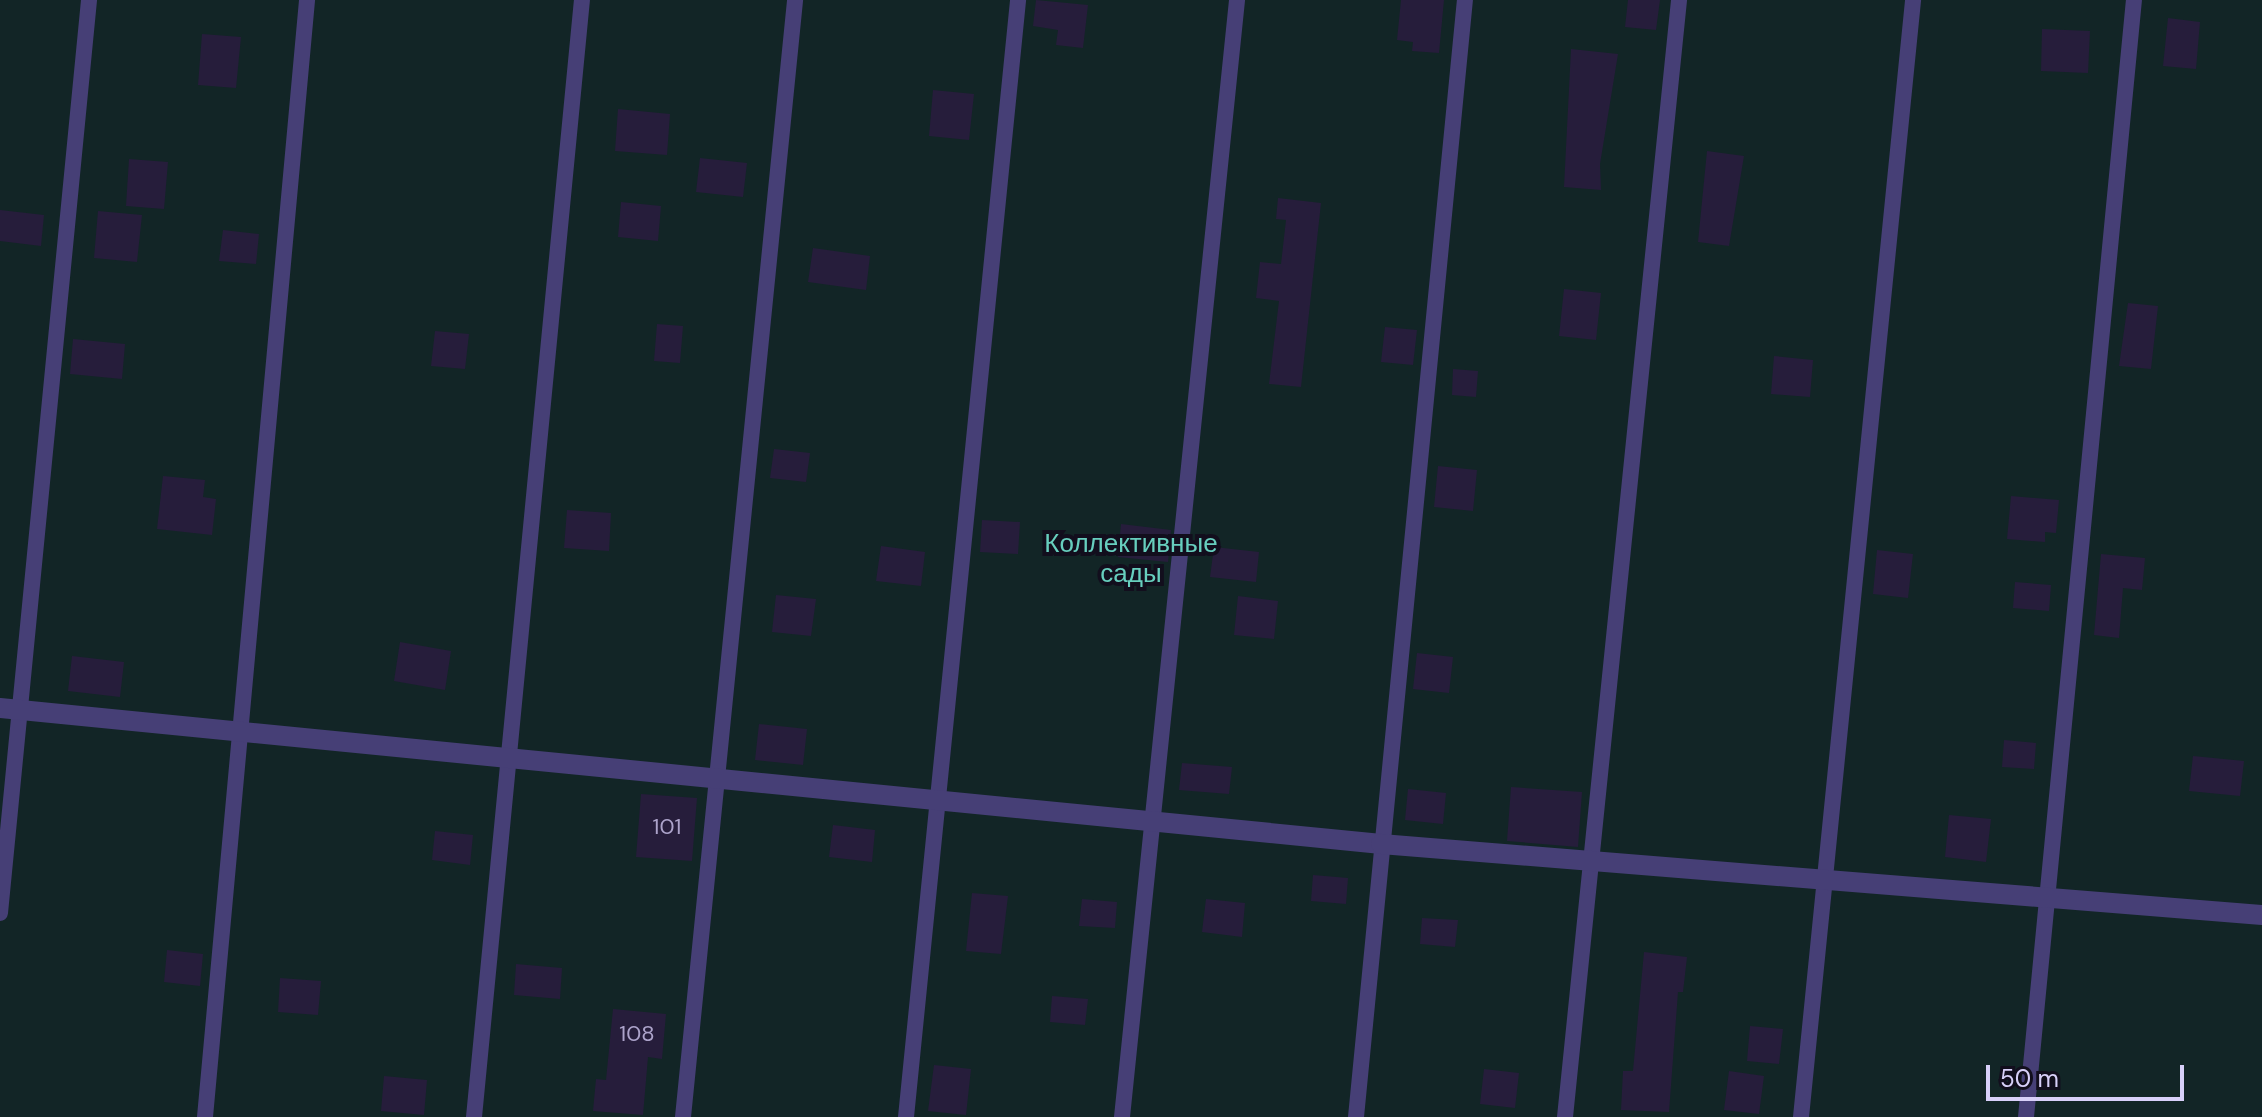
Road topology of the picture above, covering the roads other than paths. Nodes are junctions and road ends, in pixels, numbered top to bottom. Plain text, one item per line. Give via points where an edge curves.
1 (89, 0) edge
2 (307, 0) edge
3 (582, 0) edge
4 (795, 0) edge
5 (1018, 0) edge
6 (1237, 0) edge
7 (1465, 0) edge
8 (1679, 0) edge
9 (1913, 0) edge
10 (2134, 0) edge
11 (10, 709) edge
12 (241, 734) junction
13 (510, 759) junction
14 (715, 780) junction
15 (935, 802) junction
16 (1150, 823) junction
17 (1381, 844) junction
18 (1589, 861) junction
19 (1823, 881) junction
20 (2046, 899) junction
21 (0, 913) edge
22 (2262, 915) edge
23 (205, 1117) edge
24 (474, 1117) edge
25 (683, 1117) edge
26 (906, 1117) edge
27 (1122, 1117) edge
28 (1356, 1117) edge
29 (1565, 1117) edge
30 (1801, 1117) edge
31 (2026, 1117) edge

1 - 11 lane
2 - 12 lane
3 - 13 lane
4 - 14 lane
5 - 15 lane
6 - 16 lane
7 - 17 lane
8 - 18 lane
9 - 19 lane
10 - 20 lane
11 - 12 street
11 - 21 lane
12 - 13 street
12 - 23 lane
13 - 14 street
13 - 24 lane
14 - 15 street
14 - 25 lane
15 - 16 street
15 - 26 lane
16 - 17 street
16 - 27 lane
17 - 18 street
17 - 28 lane
18 - 19 street
18 - 29 lane
19 - 20 street
19 - 30 lane
20 - 22 street
20 - 31 lane

